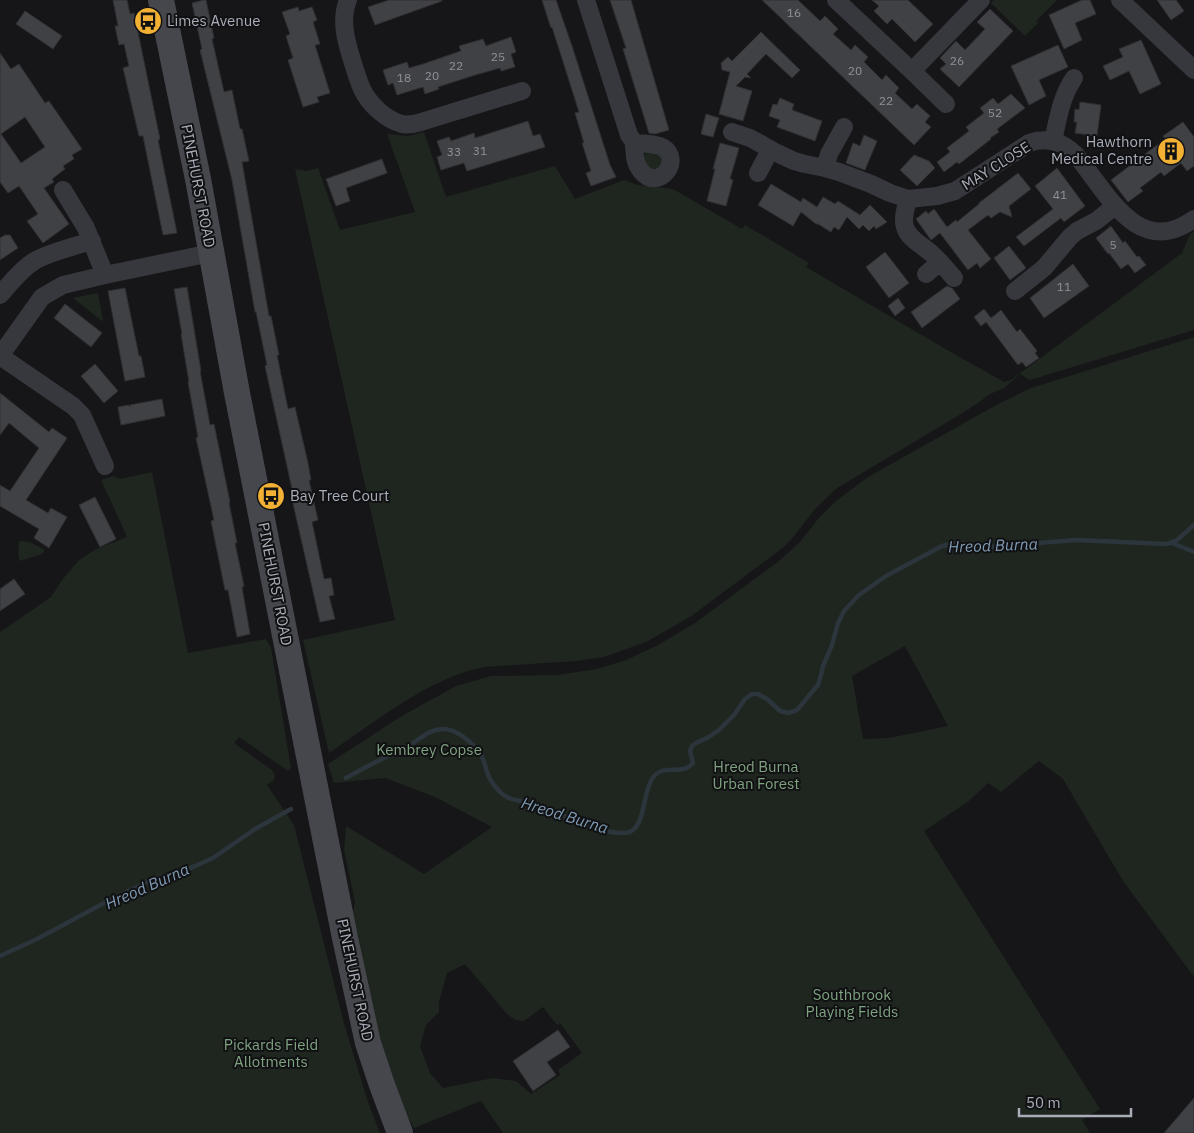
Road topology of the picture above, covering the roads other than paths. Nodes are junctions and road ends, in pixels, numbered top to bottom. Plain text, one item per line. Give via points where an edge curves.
1 (161, 0) edge
2 (348, 0) edge
3 (586, 0) edge
4 (836, 0) edge
5 (981, 0) edge
6 (1120, 0) edge
7 (1194, 70) edge
8 (912, 71) junction
9 (1064, 84) dead end
10 (522, 91) dead end
11 (946, 104) dead end
12 (844, 127) dead end
13 (732, 132) dead end
14 (1054, 141) junction
15 (635, 143) dead end
16 (770, 150) junction
17 (825, 168) junction
18 (758, 173) dead end
19 (63, 190) dead end
20 (908, 199) junction
21 (1115, 206) junction
22 (1194, 219) edge
23 (92, 241) junction
24 (211, 253) junction
25 (940, 262) junction
26 (105, 274) junction
27 (926, 274) dead end
28 (954, 278) dead end
29 (1015, 291) dead end
30 (0, 295) edge
31 (0, 356) edge
32 (106, 466) dead end
33 (400, 1133) edge

1 - 24 street, PINEHURST ROAD
2 - 10 street via 344,18 346,40 361,88 386,117 411,124
3 - 15 street via 629,135
4 - 8 street
5 - 8 street
6 - 7 street
8 - 11 street
9 - 14 street
12 - 17 street
13 - 16 street, MAY CLOSE
14 - 20 street, MAY CLOSE via 1029,143 951,193
14 - 21 street via 1075,154
16 - 17 street, MAY CLOSE via 800,163
16 - 18 street
17 - 20 street, MAY CLOSE
19 - 23 street
20 - 25 street via 905,229
21 - 22 street via 1135,224 1151,230 1175,229
21 - 29 street via 1070,237 1044,268
23 - 26 street
23 - 30 street via 34,261
24 - 26 street
24 - 33 street, PINEHURST ROAD via 283,631 366,1034
25 - 27 street
25 - 28 street
26 - 31 street via 63,285 42,297
31 - 32 street via 82,415

